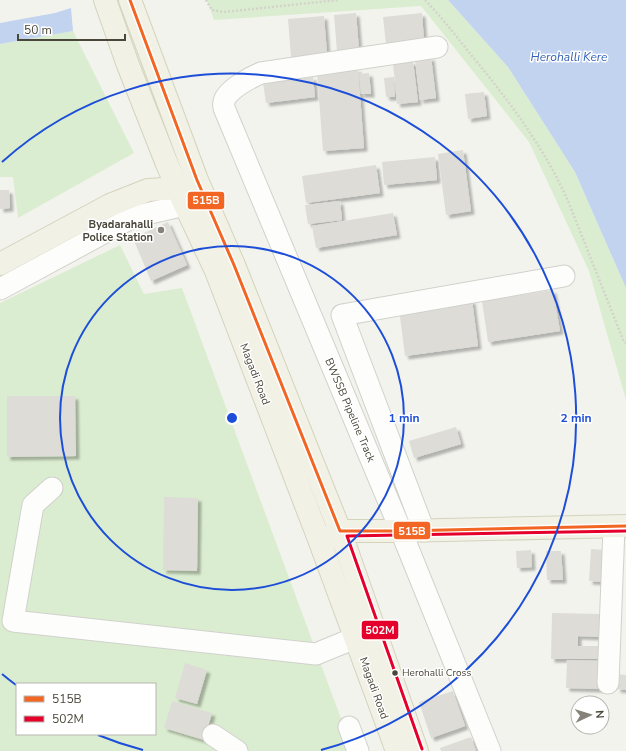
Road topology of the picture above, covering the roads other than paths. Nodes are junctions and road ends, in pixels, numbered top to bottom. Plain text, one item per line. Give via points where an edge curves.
1 (131, 2) edge
2 (106, 4) edge
3 (437, 47) dead end
4 (197, 180) junction
5 (181, 197) junction
6 (0, 264) edge
7 (225, 268) junction
8 (564, 276) dead end
9 (0, 289) edge
10 (342, 315) junction
11 (313, 323) junction
12 (52, 488) dead end
13 (620, 526) edge
14 (340, 531) junction
15 (424, 531) junction
16 (401, 532) junction
17 (320, 542) junction
18 (355, 638) junction
19 (608, 683) dead end
20 (349, 727) dead end
21 (213, 735) dead end
22 (237, 751) edge
23 (358, 751) edge
24 (397, 751) edge
25 (417, 751) edge
26 (490, 751) edge

1 - 4 main road, Magadi Road
2 - 5 main road, Magadi Road
3 - 11 street, BWSSB Pipeline Track via 261,73 249,78 228,94 224,101 224,108
4 - 5 main road
4 - 7 main road, Magadi Road
5 - 6 main road via 148,190 110,205
5 - 7 main road, Magadi Road
5 - 9 street via 133,217
7 - 14 main road, Magadi Road
7 - 17 main road, Magadi Road
8 - 10 street
10 - 11 street
10 - 15 street
11 - 16 street, BWSSB Pipeline Track
12 - 18 street via 33,505 13,621 316,654
13 - 15 main road
13 - 19 street
14 - 16 main road
14 - 17 main road
14 - 25 main road, Magadi Road
15 - 16 main road
16 - 26 street, BWSSB Pipeline Track
17 - 18 main road, Magadi Road
18 - 24 main road, Magadi Road
20 - 23 street
21 - 22 street

